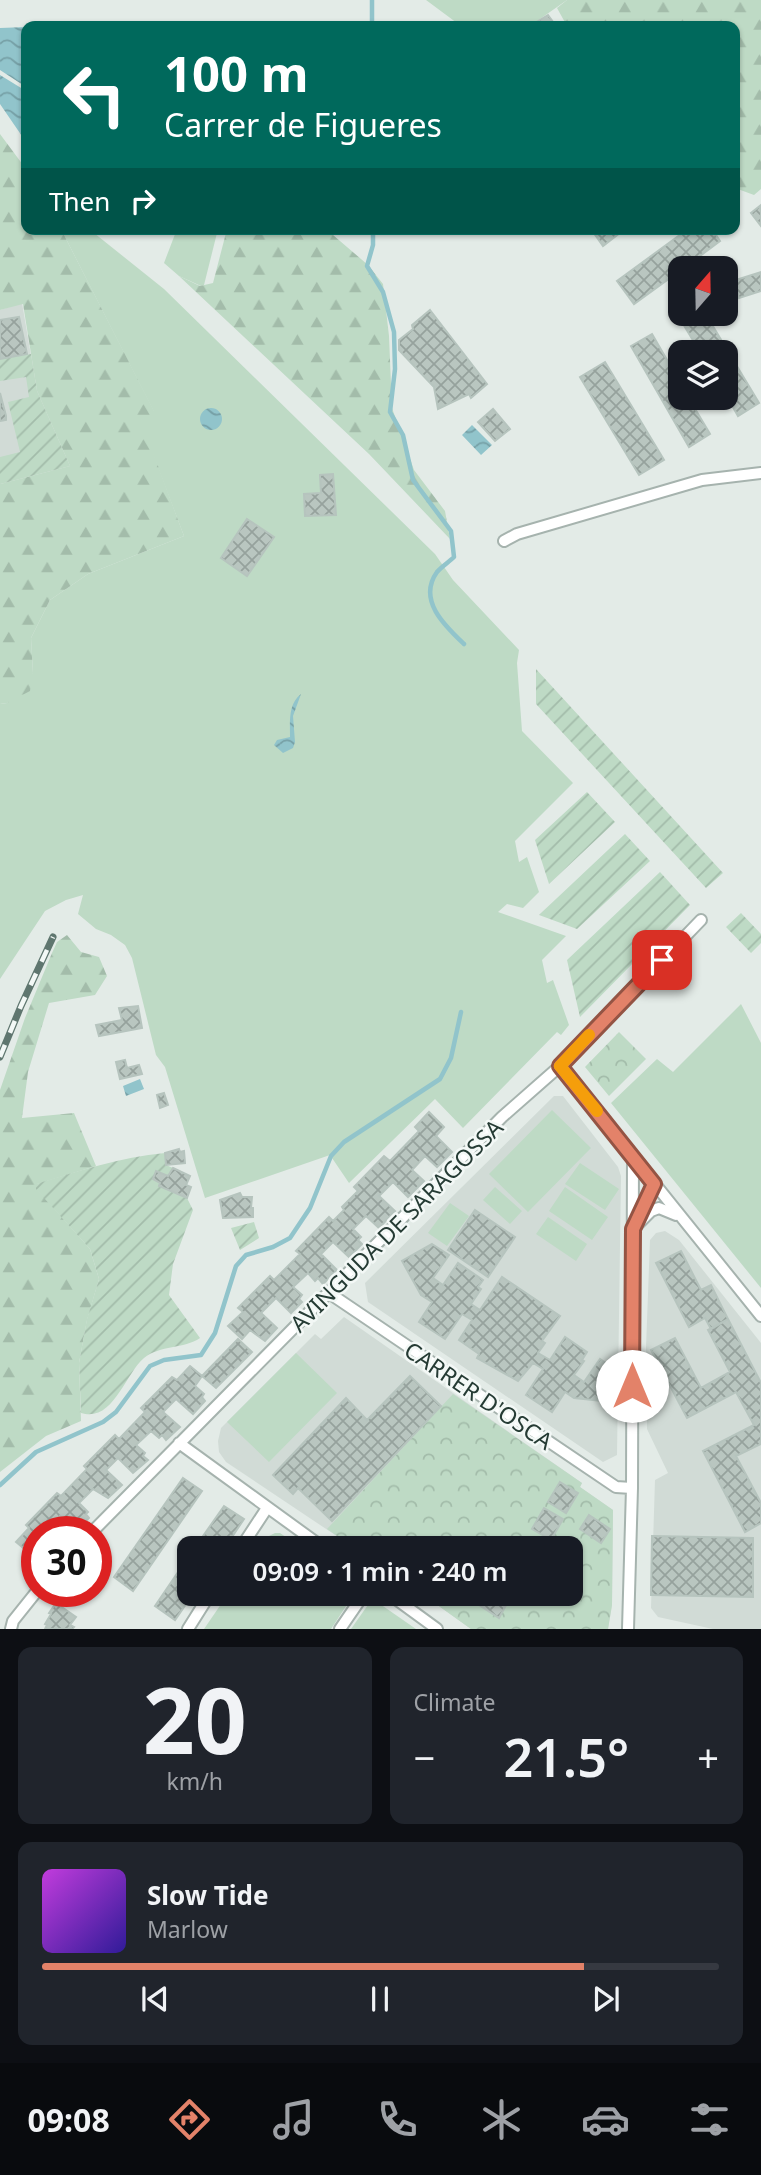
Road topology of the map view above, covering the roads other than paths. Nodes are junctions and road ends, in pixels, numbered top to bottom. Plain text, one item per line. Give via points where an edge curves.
1 (761, 473) edge
2 (504, 541) dead end
3 (701, 920) dead end
4 (560, 1066) junction
5 (633, 1156) junction
6 (654, 1184) junction
7 (633, 1199) junction
8 (681, 1218) junction
9 (633, 1229) junction
10 (328, 1293) junction
11 (761, 1317) edge
12 (179, 1443) junction
13 (632, 1488) junction
14 (267, 1508) junction
15 (108, 1516) edge
16 (249, 1536) edge
17 (307, 1536) edge
18 (203, 1606) edge
19 (356, 1606) edge
20 (405, 1606) edge
21 (24, 1607) edge
22 (629, 1627) edge
23 (11, 1629) edge
24 (188, 1629) edge
25 (340, 1629) edge
26 (437, 1629) edge
27 (643, 1629) edge

1 - 2 street via 702,480
3 - 4 street, AVINGUDA DE SARAGOSSA
4 - 5 street
4 - 10 street, AVINGUDA DE SARAGOSSA via 502,1117
5 - 6 street
5 - 7 street
6 - 7 street via 642,1184
6 - 8 street
6 - 9 street
7 - 9 street
8 - 9 street via 659,1208
8 - 11 street
9 - 13 street
10 - 12 street, AVINGUDA DE SARAGOSSA
10 - 13 street, CARRER D'OSCA via 616,1487
12 - 14 street
12 - 15 street, AVINGUDA DE SARAGOSSA
13 - 22 street
14 - 16 street
14 - 17 street
18 - 24 street
19 - 25 street
20 - 26 street
21 - 23 street
22 - 27 street

